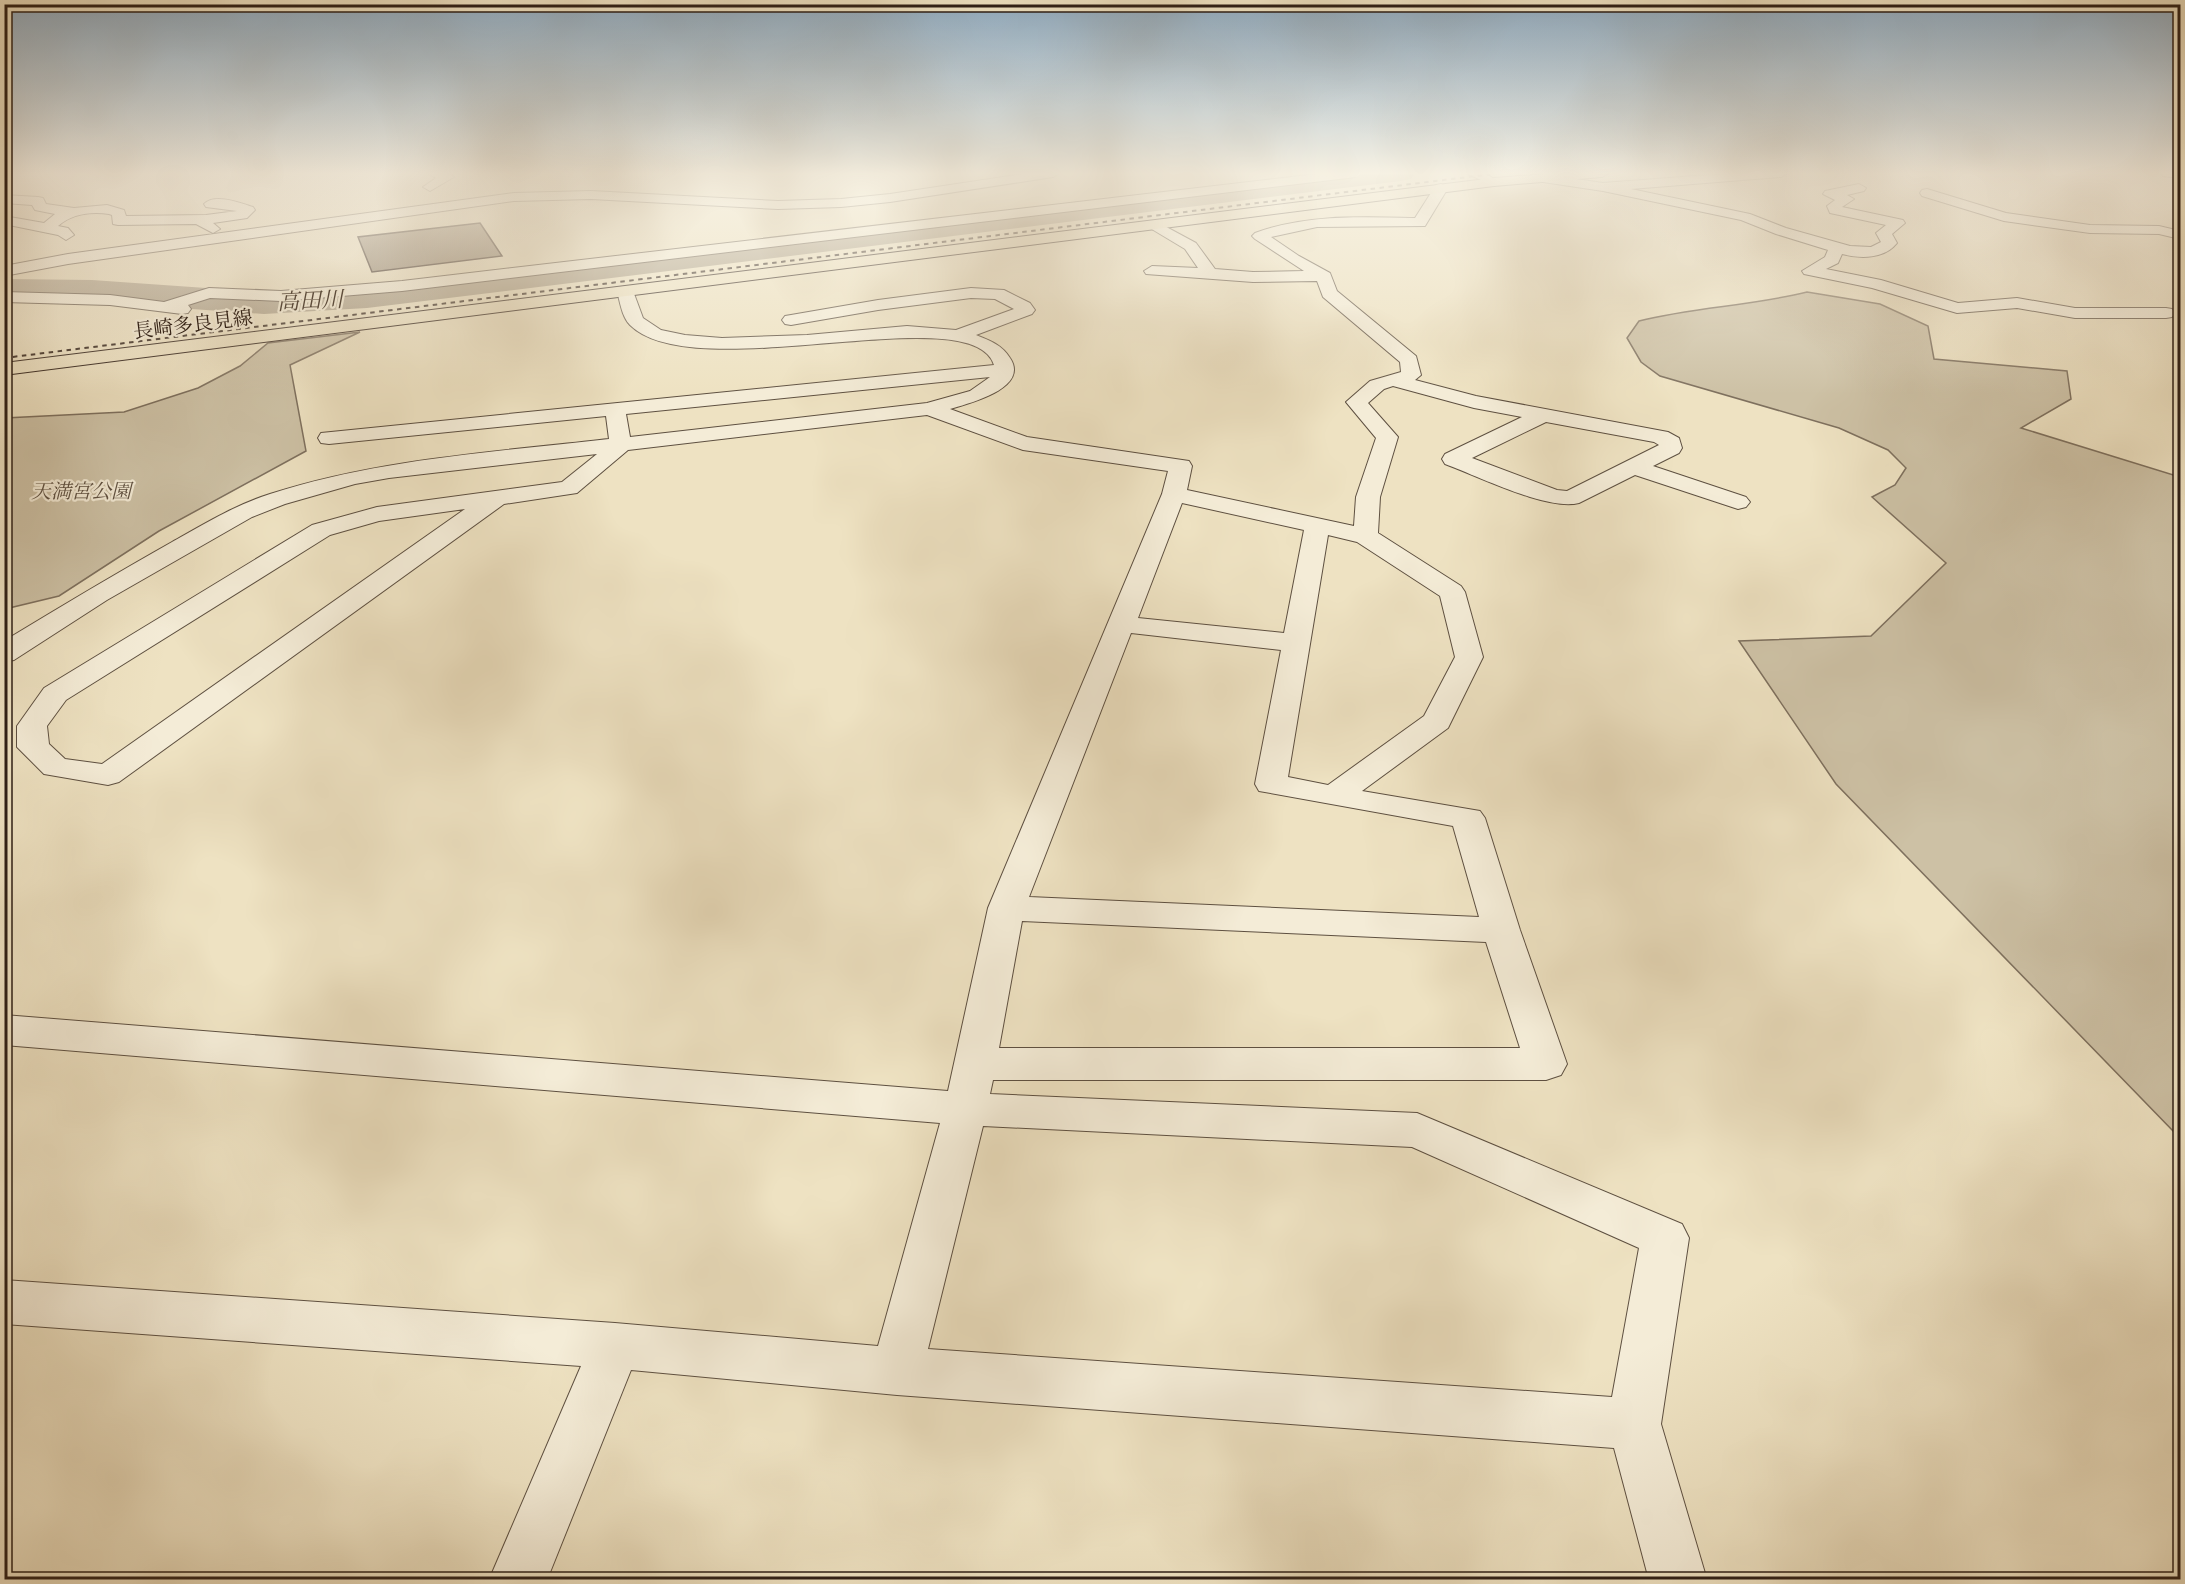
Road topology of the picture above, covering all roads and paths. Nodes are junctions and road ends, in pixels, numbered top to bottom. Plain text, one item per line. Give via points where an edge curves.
1 (74, 247) edge
2 (152, 247) edge
3 (741, 247) edge
4 (977, 247) edge
5 (1192, 247) edge
6 (1276, 247) edge
7 (1837, 247) edge
8 (1882, 247) edge
9 (1844, 249) junction
10 (68, 259) junction
11 (4, 271) edge
12 (1152, 271) dead end
13 (1210, 274) junction
14 (1324, 276) junction
15 (625, 291) junction
16 (404, 293) junction
17 (4, 297) edge
18 (271, 313) dead end
19 (2167, 313) edge
20 (771, 322) dead end
21 (725, 326) dead end
22 (655, 333) junction
23 (958, 336) junction
24 (4, 369) edge
25 (1006, 370) junction
26 (1392, 380) junction
27 (615, 409) junction
28 (929, 409) junction
29 (1541, 416) junction
30 (329, 438) dead end
31 (621, 445) junction
32 (1634, 467) junction
33 (1174, 494) junction
34 (498, 497) junction
35 (1738, 502) dead end
36 (1317, 526) junction
37 (1365, 536) junction
38 (1121, 624) junction
39 (1296, 644) junction
40 (4, 654) edge
41 (1334, 796) junction
42 (1006, 908) junction
43 (1501, 930) junction
44 (4, 1030) edge
45 (976, 1064) junction
46 (966, 1109) junction
47 (4, 1302) edge
48 (615, 1346) junction
49 (897, 1371) junction
50 (1634, 1424) junction
51 (518, 1580) edge
52 (1678, 1580) edge

1 - 10 street
2 - 10 street
3 - 16 street
4 - 15 main road, 長崎多良見線
5 - 13 street
6 - 14 street
7 - 9 street
8 - 9 street via 1874,252
9 - 19 street via 1835,251 1832,260 1810,271 1875,284 1957,308 2017,303 2075,313
10 - 11 street
12 - 13 street
13 - 14 street via 1253,278
14 - 26 street via 1329,293 1409,360 1411,375
15 - 22 street via 636,321
15 - 24 main road, 長崎多良見線
16 - 17 street via 281,296 161,308 110,300
16 - 18 street
20 - 23 street via 971,293 998,294 1026,310
21 - 22 street
22 - 23 street via 693,342 737,345 907,330
23 - 25 street via 999,353
25 - 27 street
25 - 28 street via 1004,377 976,395
26 - 29 street
26 - 37 street via 1377,385 1356,402 1387,437 1368,497
27 - 30 street
27 - 31 street
28 - 31 street
28 - 33 street via 1023,443 1181,466
29 - 32 street via 1660,437 1671,443 1671,448
29 - 32 street via 1453,459 1554,496 1571,498
31 - 34 street via 569,488
31 - 40 street via 389,471 278,499 244,512 109,588
32 - 35 street
33 - 36 street
33 - 38 street
34 - 34 street via 377,514 321,530 55,694 32,726 33,747 55,767 108,775
36 - 37 street
36 - 39 street
37 - 41 street via 1452,592 1469,657 1437,721
38 - 39 street
38 - 42 street
39 - 41 street via 1271,784
41 - 43 street via 1468,818
42 - 43 street
42 - 45 street
43 - 45 street via 1546,1064
44 - 46 street
45 - 46 street
46 - 49 street
46 - 50 street via 1417,1130 1665,1238
47 - 48 street
48 - 49 street
48 - 51 street
49 - 50 street
50 - 52 street

